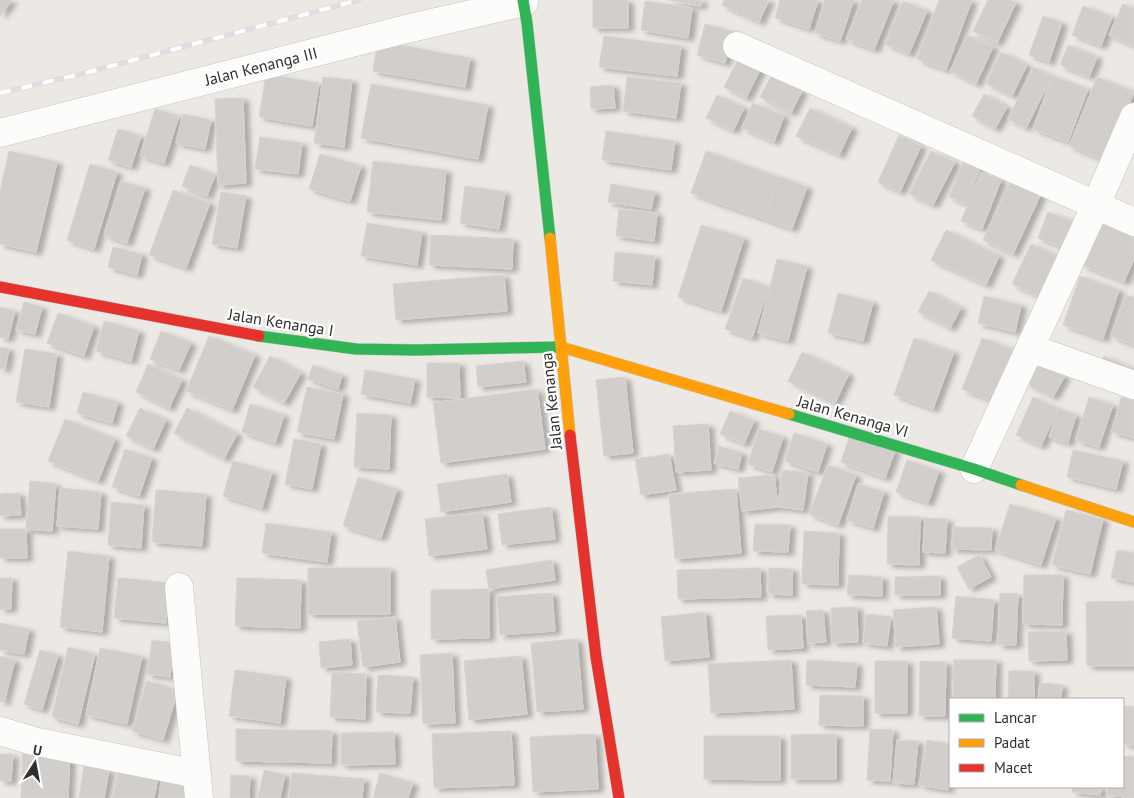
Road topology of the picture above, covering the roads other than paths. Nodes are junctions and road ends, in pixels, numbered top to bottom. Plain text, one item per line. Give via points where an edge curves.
1 (524, 1) edge
2 (737, 46) dead end
3 (1134, 118) edge
4 (0, 133) edge
5 (1096, 205) junction
6 (1134, 222) edge
7 (0, 287) edge
8 (562, 347) junction
9 (1030, 348) junction
10 (1134, 385) edge
11 (974, 468) junction
12 (1134, 522) edge
13 (179, 587) dead end
14 (0, 731) edge
15 (198, 786) edge
16 (619, 798) edge

1 - 4 street, Jalan Kenanga III
1 - 8 street, Jalan Kenanga
2 - 5 street
3 - 5 street
5 - 6 street
5 - 9 street
7 - 8 street, Jalan Kenanga I via 262,337 356,349
8 - 11 street, Jalan Kenanga VI
8 - 16 street, Jalan Kenanga via 596,657
9 - 10 street
9 - 11 street
11 - 12 street, Jalan Kenanga VI
13 - 15 street
14 - 15 street

